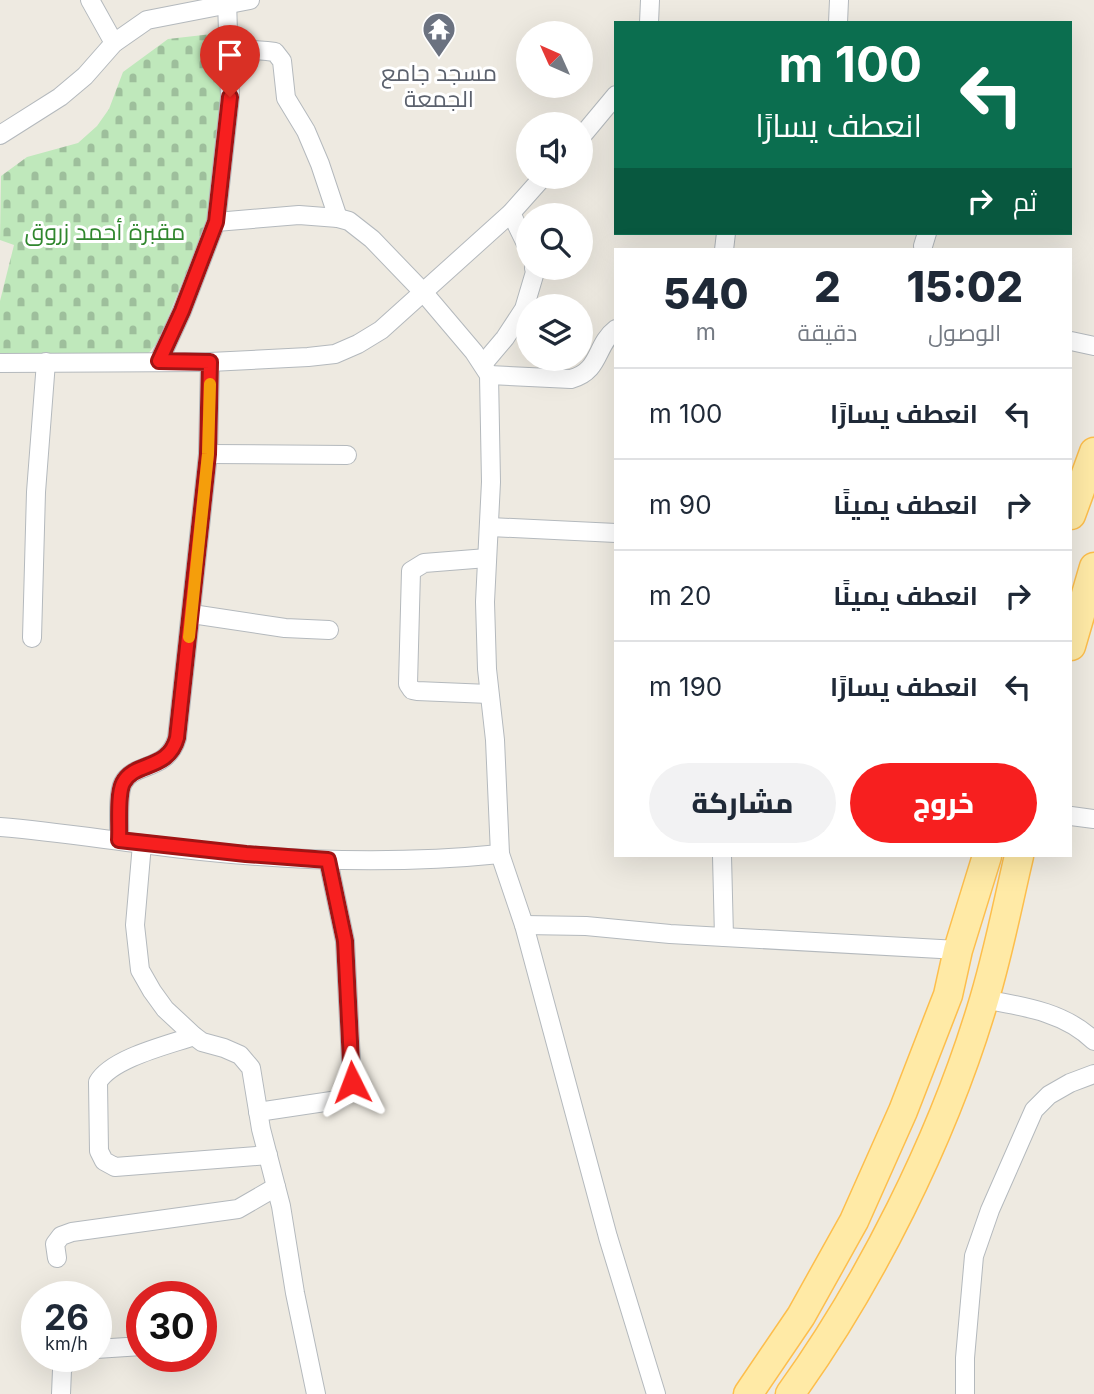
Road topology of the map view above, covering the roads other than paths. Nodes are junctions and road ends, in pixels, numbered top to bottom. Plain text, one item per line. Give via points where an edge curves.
1 (90, 0) edge
2 (250, 0) edge
3 (650, 0) edge
4 (839, 0) edge
5 (227, 2) edge
6 (649, 21) edge
7 (838, 21) edge
8 (114, 43) junction
9 (228, 48) junction
10 (614, 97) edge
11 (593, 123) edge
12 (0, 135) edge
13 (532, 189) edge
14 (511, 213) junction
15 (338, 218) junction
16 (216, 222) junction
17 (516, 223) edge
18 (533, 280) edge
19 (424, 293) junction
20 (614, 330) edge
21 (1072, 341) edge
22 (1094, 346) edge
23 (159, 361) junction
24 (46, 362) junction
25 (210, 362) junction
26 (0, 363) edge
27 (486, 370) junction
28 (1094, 453) edge
29 (208, 454) junction
30 (347, 455) dead end
31 (1072, 512) edge
32 (490, 527) junction
33 (614, 533) edge
34 (487, 558) junction
35 (1094, 567) edge
36 (192, 614) junction
37 (329, 630) dead end
38 (32, 638) dead end
39 (1072, 643) edge
40 (489, 694) junction
41 (1072, 816) edge
42 (1094, 818) edge
43 (0, 827) edge
44 (119, 840) junction
45 (142, 844) junction
46 (500, 854) junction
47 (722, 857) edge
48 (987, 857) edge
49 (1019, 857) edge
50 (328, 860) junction
51 (524, 925) junction
52 (724, 937) junction
53 (958, 950) junction
54 (983, 999) junction
55 (194, 1036) junction
56 (1094, 1041) edge
57 (1094, 1074) edge
58 (258, 1112) junction
59 (268, 1155) junction
60 (276, 1187) junction
61 (57, 1258) dead end
62 (62, 1372) edge
63 (61, 1394) edge
64 (316, 1394) edge
65 (656, 1394) edge
66 (748, 1394) edge
67 (790, 1394) edge
68 (965, 1394) edge

1 - 8 street
2 - 5 street
3 - 6 street
4 - 7 street
5 - 8 street via 147,20
5 - 9 street
8 - 12 street via 60,97
9 - 15 street via 275,52 282,61 286,98 306,131
9 - 16 street via 230,97
10 - 11 street
13 - 14 street
14 - 17 street
14 - 19 street
15 - 16 street via 299,215
15 - 19 street via 358,227
16 - 23 street
18 - 27 street via 524,309
19 - 25 street via 381,330 335,354
19 - 27 street
20 - 27 street via 591,368 580,377
21 - 22 street
23 - 24 street
23 - 25 street
24 - 26 street
24 - 38 street
25 - 29 street
27 - 32 street
28 - 31 main road
29 - 30 street
29 - 36 street
32 - 33 street
32 - 34 street
34 - 40 street
34 - 40 street via 424,563 411,572 408,684 417,691
35 - 39 main road
36 - 37 street
36 - 44 street via 174,748 123,783
40 - 46 street
41 - 42 street
43 - 44 street
44 - 45 street
45 - 50 street
45 - 55 street via 135,925 140,970 166,1009
46 - 50 street
46 - 51 street
47 - 52 street
48 - 53 main road
49 - 54 main road
50 - 58 street via 345,941 352,1082 338,1100
51 - 52 street
51 - 65 street via 608,1237
52 - 53 street
53 - 66 main road via 948,995 854,1221 801,1316
54 - 56 street via 1054,1016 1082,1029
54 - 67 main road via 949,1101 908,1191 862,1280
55 - 58 street via 240,1055 251,1068
55 - 59 street via 103,1074 98,1082 99,1151 104,1161 115,1167
57 - 68 street via 1049,1095 1034,1110 990,1210 974,1256
58 - 59 street
59 - 60 street
60 - 61 street via 231,1211 72,1232 55,1244
60 - 64 street
62 - 63 street

